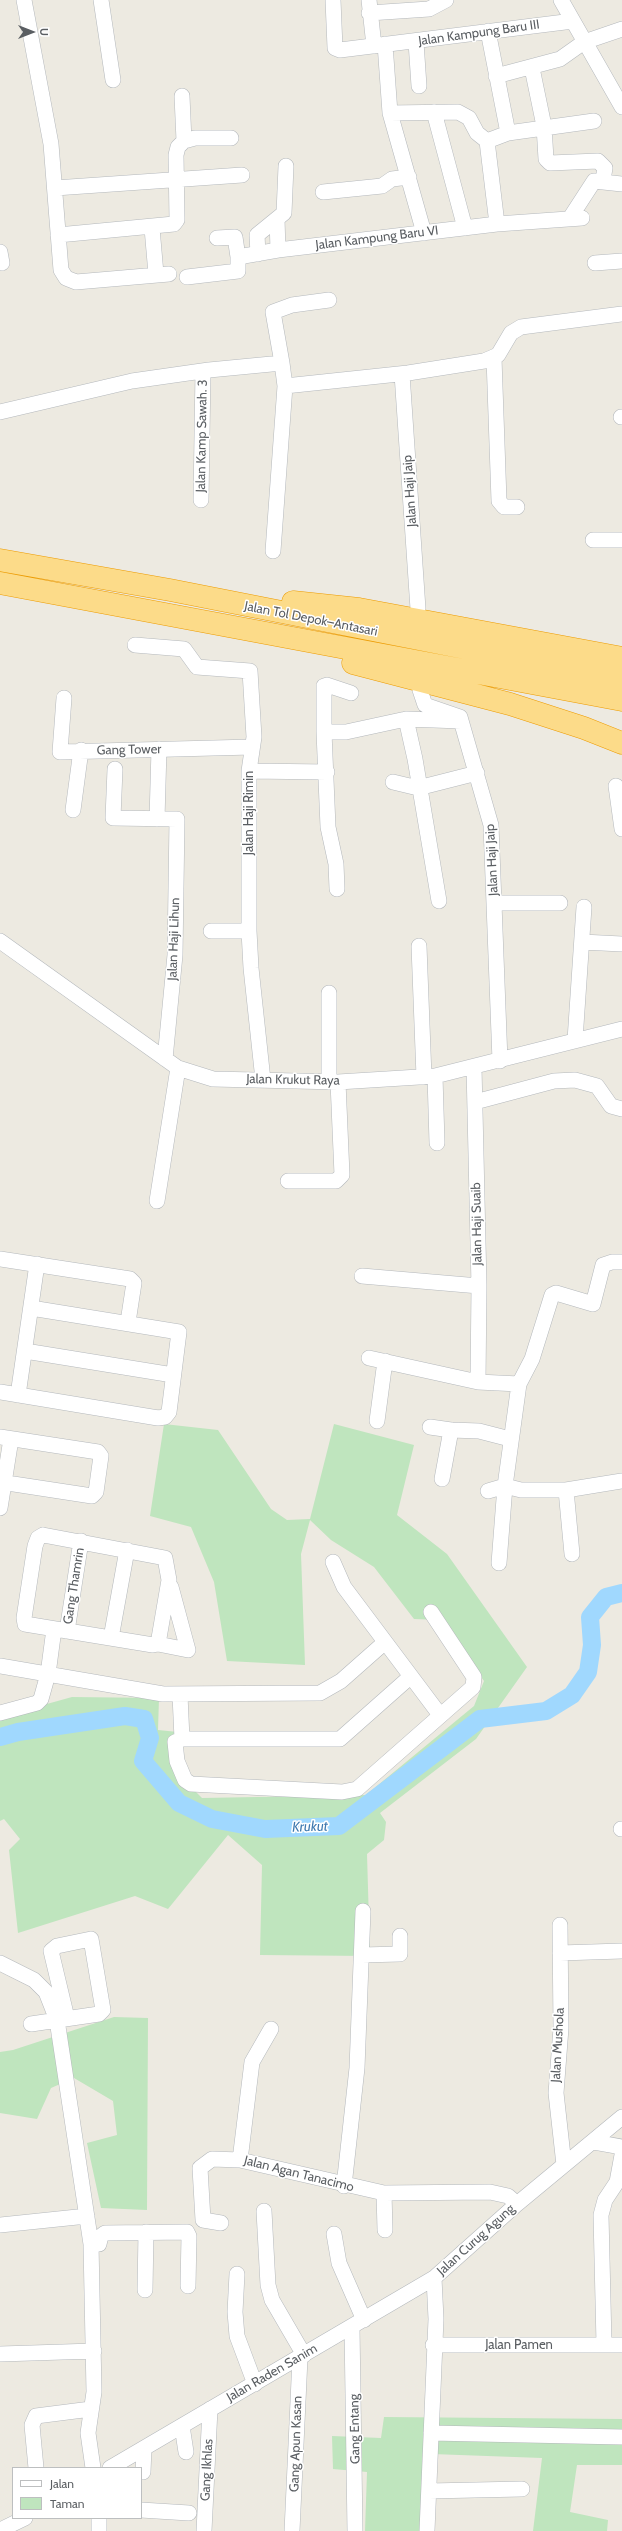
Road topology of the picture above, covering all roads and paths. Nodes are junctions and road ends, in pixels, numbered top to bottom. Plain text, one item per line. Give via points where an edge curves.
1 (24, 0) edge
2 (101, 0) edge
3 (333, 0) edge
4 (446, 0) edge
5 (561, 0) edge
6 (406, 5) edge
7 (369, 6) edge
8 (573, 21) junction
9 (622, 29) edge
10 (488, 31) junction
11 (416, 42) junction
12 (584, 42) junction
13 (380, 45) junction
14 (532, 68) junction
15 (496, 76) junction
16 (113, 80) dead end
17 (419, 86) dead end
18 (182, 96) dead end
19 (622, 107) edge
20 (434, 112) junction
21 (390, 113) junction
22 (594, 121) dead end
23 (544, 126) junction
24 (508, 133) junction
25 (231, 138) dead end
26 (184, 141) junction
27 (487, 141) junction
28 (286, 166) dead end
29 (242, 175) dead end
30 (409, 177) junction
31 (174, 180) junction
32 (602, 180) junction
33 (622, 184) edge
34 (56, 188) junction
35 (323, 192) dead end
36 (277, 219) junction
37 (497, 224) junction
38 (152, 228) junction
39 (465, 228) junction
40 (424, 233) junction
41 (58, 235) junction
42 (257, 236) junction
43 (235, 237) junction
44 (217, 238) dead end
45 (278, 250) junction
46 (258, 254) junction
47 (238, 257) junction
48 (622, 261) edge
49 (595, 263) dead end
50 (187, 276) dead end
51 (329, 300) dead end
52 (622, 314) edge
53 (494, 358) junction
54 (282, 363) junction
55 (202, 371) junction
56 (402, 374) junction
57 (285, 386) junction
58 (0, 412) edge
59 (201, 500) dead end
60 (517, 507) dead end
61 (593, 540) dead end
62 (622, 540) edge
63 (273, 551) dead end
64 (0, 560) edge
65 (0, 583) edge
66 (170, 590) junction
67 (418, 609) dead end
68 (180, 616) junction
69 (135, 645) dead end
70 (622, 658) edge
71 (622, 679) edge
72 (420, 690) dead end
73 (351, 693) dead end
74 (64, 698) dead end
75 (622, 700) edge
76 (406, 719) junction
77 (462, 721) junction
78 (324, 732) junction
79 (622, 743) edge
80 (252, 747) junction
81 (159, 749) junction
82 (81, 750) junction
83 (115, 769) dead end
84 (249, 771) junction
85 (327, 772) junction
86 (477, 773) junction
87 (393, 782) dead end
88 (616, 786) dead end
89 (418, 788) junction
90 (73, 810) dead end
91 (157, 818) junction
92 (622, 829) edge
93 (337, 889) dead end
94 (439, 901) dead end
95 (494, 903) junction
96 (560, 903) dead end
97 (584, 907) dead end
98 (211, 931) dead end
99 (249, 931) junction
100 (0, 942) edge
101 (582, 942) junction
102 (622, 944) edge
103 (419, 946) dead end
104 (329, 993) dead end
105 (622, 1029) edge
106 (575, 1040) junction
107 (166, 1059) junction
108 (500, 1060) junction
109 (474, 1067) junction
110 (178, 1068) junction
111 (263, 1080) junction
112 (432, 1080) junction
113 (334, 1082) junction
114 (475, 1097) junction
115 (622, 1109) edge
116 (437, 1143) dead end
117 (288, 1181) dead end
118 (157, 1201) dead end
119 (0, 1259) edge
120 (622, 1262) edge
121 (37, 1264) junction
122 (362, 1276) dead end
123 (479, 1286) junction
124 (31, 1308) junction
125 (128, 1322) junction
126 (25, 1351) junction
127 (369, 1358) dead end
128 (385, 1361) junction
129 (174, 1375) junction
130 (478, 1382) junction
131 (519, 1384) junction
132 (0, 1392) edge
133 (18, 1395) junction
134 (377, 1421) dead end
135 (430, 1427) dead end
136 (451, 1430) junction
137 (5, 1438) edge
138 (510, 1439) junction
139 (442, 1479) dead end
140 (622, 1480) edge
141 (2, 1483) edge
142 (504, 1486) junction
143 (566, 1490) junction
144 (488, 1491) dead end
145 (0, 1508) edge
146 (81, 1542) junction
147 (127, 1550) junction
148 (572, 1554) dead end
149 (333, 1562) dead end
150 (499, 1563) dead end
151 (169, 1580) junction
152 (431, 1612) dead end
153 (60, 1630) junction
154 (111, 1638) junction
155 (384, 1643) junction
156 (158, 1644) junction
157 (0, 1666) edge
158 (48, 1674) junction
159 (410, 1677) junction
160 (180, 1695) junction
161 (0, 1713) edge
162 (440, 1715) junction
163 (182, 1739) junction
164 (363, 1911) dead end
165 (560, 1925) dead end
166 (400, 1936) dead end
167 (622, 1951) edge
168 (560, 1953) junction
169 (362, 1955) junction
170 (0, 1963) edge
171 (62, 2019) junction
172 (31, 2024) dead end
173 (271, 2030) dead end
174 (622, 2117) edge
175 (594, 2142) junction
176 (622, 2147) edge
177 (622, 2155) edge
178 (240, 2160) junction
179 (564, 2165) junction
180 (344, 2186) junction
181 (384, 2193) junction
182 (517, 2204) junction
183 (264, 2211) dead end
184 (88, 2220) junction
185 (203, 2220) junction
186 (221, 2223) dead end
187 (0, 2225) edge
188 (385, 2230) dead end
189 (146, 2232) junction
190 (334, 2234) dead end
191 (91, 2244) junction
192 (237, 2274) dead end
193 (434, 2278) junction
194 (188, 2286) dead end
195 (145, 2290) dead end
196 (358, 2323) junction
197 (604, 2344) junction
198 (434, 2345) junction
199 (622, 2345) edge
200 (94, 2351) junction
201 (0, 2354) edge
202 (302, 2356) junction
203 (255, 2384) junction
204 (91, 2409) junction
205 (210, 2409) junction
206 (182, 2426) junction
207 (431, 2433) junction
208 (622, 2436) edge
209 (144, 2448) junction
210 (186, 2452) dead end
211 (36, 2467) edge
212 (93, 2467) edge
213 (112, 2467) edge
214 (143, 2472) dead end
215 (522, 2488) dead end
216 (428, 2490) junction
217 (142, 2510) edge
218 (189, 2513) dead end
219 (23, 2519) edge
220 (99, 2519) edge
221 (0, 2530) edge
222 (99, 2531) edge
223 (204, 2531) edge
224 (292, 2531) edge
225 (355, 2531) edge
226 (428, 2531) edge

1 - 34 street via 48,122
2 - 16 street
3 - 13 street, Jalan Kampung Baru III via 337,50
4 - 6 street via 429,9
5 - 8 street
6 - 7 street
7 - 13 street
8 - 10 street, Jalan Kampung Baru III
8 - 12 street
9 - 12 street
10 - 11 street, Jalan Kampung Baru III
10 - 15 street
11 - 13 street, Jalan Kampung Baru III
11 - 17 street
12 - 14 street via 569,55
12 - 19 street
13 - 21 street
14 - 15 street
14 - 23 street
15 - 24 street
18 - 26 street
20 - 21 street
20 - 27 street via 464,114 480,137
20 - 39 street
21 - 30 street
22 - 23 street
23 - 24 street
23 - 32 street via 546,159 550,163 598,161 605,168
24 - 27 street
25 - 26 street via 210,137
26 - 31 street via 176,155
27 - 37 street
28 - 36 street via 285,208
29 - 31 street
30 - 35 street via 392,179 382,186
30 - 40 street
31 - 34 street
31 - 38 street via 177,220 170,226
32 - 33 street
32 - 37 street, Jalan Kampung Baru VI via 594,181 576,218
34 - 41 street
36 - 42 street via 268,224
36 - 45 street
37 - 39 street, Jalan Kampung Baru VI
38 - 41 street
38 - 41 street via 162,274 76,282 70,280 61,270
39 - 40 street, Jalan Kampung Baru VI
40 - 45 street, Jalan Kampung Baru VI
42 - 43 street
42 - 46 street
43 - 44 street
43 - 47 street
45 - 46 street, Jalan Kampung Baru VI
46 - 47 street, Jalan Kampung Baru VI
47 - 50 street via 238,271
48 - 49 street
51 - 54 street via 285,306 273,312
52 - 53 street via 521,327 511,333
53 - 56 street
53 - 60 street via 499,502 504,507
54 - 55 street
54 - 57 street
55 - 58 street via 132,381
55 - 59 street, Jalan Kamp Sawah. 3
56 - 57 street
56 - 67 street, Jalan Haji Jaip
57 - 63 street
61 - 62 street
64 - 66 highway, Jalan Tol Depok–Antasari
65 - 68 highway, Jalan Tol Depok–Antasari
66 - 70 highway via 359,609
66 - 71 highway, Jalan Tol Depok–Antasari
68 - 75 highway, Jalan Tol Depok–Antasari
68 - 79 highway via 510,704
69 - 80 street, Jalan Haji Rimin via 184,649 198,667 250,671 254,737
72 - 77 street via 425,705 457,714
73 - 78 street via 324,686
74 - 82 street, Gang Tower via 60,752
76 - 77 street
76 - 78 street via 346,732
76 - 89 street via 415,759
77 - 86 street, Jalan Haji Jaip
78 - 85 street
80 - 81 street, Gang Tower
80 - 84 street, Jalan Haji Rimin
81 - 82 street, Gang Tower
81 - 91 street
82 - 90 street
83 - 91 street via 113,818
84 - 85 street
84 - 99 street, Jalan Haji Rimin
85 - 93 street via 328,827 336,864
86 - 89 street
86 - 95 street, Jalan Haji Jaip via 491,825
87 - 89 street
88 - 92 street
89 - 94 street
91 - 107 street, Jalan Haji Lihun via 177,819 176,955
95 - 96 street
95 - 108 street, Jalan Haji Jaip
97 - 101 street
98 - 99 street
99 - 111 street, Jalan Haji Rimin
100 - 107 street, Jalan Krukut Raya
101 - 102 street
101 - 106 street
103 - 112 street
104 - 113 street
105 - 106 street, Jalan Krukut Raya
106 - 108 street, Jalan Krukut Raya
107 - 110 street, Jalan Krukut Raya
108 - 109 street, Jalan Krukut Raya
109 - 112 street, Jalan Krukut Raya
109 - 114 street, Jalan Haji Suaib
110 - 111 street, Jalan Krukut Raya via 213,1079
110 - 118 street
111 - 113 street, Jalan Krukut Raya
112 - 113 street, Jalan Krukut Raya
112 - 116 street
113 - 117 street via 342,1175 336,1181
114 - 115 street via 554,1081 575,1080 597,1086 611,1106
114 - 123 street, Jalan Haji Suaib
119 - 121 street
120 - 131 street via 603,1265 593,1304 556,1293 552,1295 532,1359
121 - 124 street
121 - 125 street via 130,1279 134,1283
122 - 123 street
123 - 130 street, Jalan Haji Suaib
124 - 125 street
124 - 126 street
125 - 129 street via 179,1332
126 - 129 street
126 - 133 street
127 - 128 street
128 - 130 street
128 - 134 street
129 - 133 street via 169,1412 162,1419
130 - 131 street
131 - 138 street
132 - 133 street
135 - 136 street
136 - 138 street via 479,1431
136 - 139 street
137 - 141 street
137 - 141 street via 98,1452 101,1456 94,1495
138 - 142 street
140 - 143 street
141 - 145 street
142 - 143 street via 521,1490
142 - 144 street
142 - 150 street
143 - 148 street
146 - 147 street
146 - 153 street, Gang Thamrin
146 - 153 street via 43,1535 37,1540 25,1624
147 - 151 street via 165,1558
147 - 154 street
149 - 155 street via 344,1587
151 - 156 street
151 - 156 street via 188,1650
152 - 162 street via 474,1680 473,1687
153 - 154 street
153 - 158 street, Gang Thamrin
154 - 156 street
155 - 159 street
155 - 160 street via 341,1680 320,1693
157 - 158 street
158 - 160 street via 150,1693
158 - 161 street, Gang Thamrin via 44,1693 37,1703
159 - 162 street
159 - 163 street via 340,1739
160 - 163 street
162 - 163 street via 357,1789 342,1792 191,1784 185,1780 177,1761 176,1742
164 - 169 street
165 - 168 street, Jalan Mushola
166 - 169 street via 400,1954
167 - 168 street
168 - 179 street, Jalan Mushola via 561,2028 556,2093
169 - 180 street via 357,2068
170 - 171 street via 34,1980 46,1992
171 - 171 street via 99,2014 103,2010 91,1940 58,1946 51,1951
171 - 172 street
171 - 184 street
173 - 178 street via 252,2062
174 - 175 street, Jalan Curug Agung
175 - 176 street
175 - 179 street, Jalan Curug Agung
177 - 197 street via 617,2182 606,2200 601,2215
178 - 180 street, Jalan Agan Tanacimo
178 - 185 street, Jalan Agan Tanacimo via 212,2159 200,2168
179 - 182 street, Jalan Curug Agung
180 - 181 street, Jalan Agan Tanacimo
181 - 182 street, Jalan Agan Tanacimo via 490,2192 508,2196
181 - 188 street
182 - 193 street, Jalan Curug Agung
183 - 202 street via 268,2285 272,2300
184 - 185 street
184 - 187 street
184 - 191 street
185 - 186 street
189 - 191 street via 105,2233 101,2236 99,2244
189 - 194 street via 189,2233
189 - 195 street
190 - 196 street via 339,2263
191 - 200 street
192 - 203 street via 237,2336
193 - 196 street, Jalan Raden Sanim
193 - 198 street, Jalan Curug Agung
196 - 202 street, Jalan Raden Sanim
196 - 225 street, Gang Entang
197 - 198 street, Jalan Pamen
197 - 199 street, Jalan Pamen
198 - 207 street, Jalan Curug Agung
200 - 201 street
200 - 204 street via 94,2392
202 - 203 street, Jalan Raden Sanim
202 - 224 street, Gang Apun Kasan
203 - 205 street, Jalan Raden Sanim
204 - 211 street via 36,2416 32,2425
204 - 212 street via 89,2446
205 - 206 street, Jalan Raden Sanim
205 - 223 street, Gang Ikhlas
206 - 209 street, Jalan Raden Sanim
206 - 210 street
207 - 208 street
207 - 216 street, Jalan Curug Agung
209 - 213 street, Jalan Raden Sanim
209 - 214 street
215 - 216 street
216 - 226 street, Jalan Curug Agung
217 - 218 street
219 - 221 street
220 - 222 street

